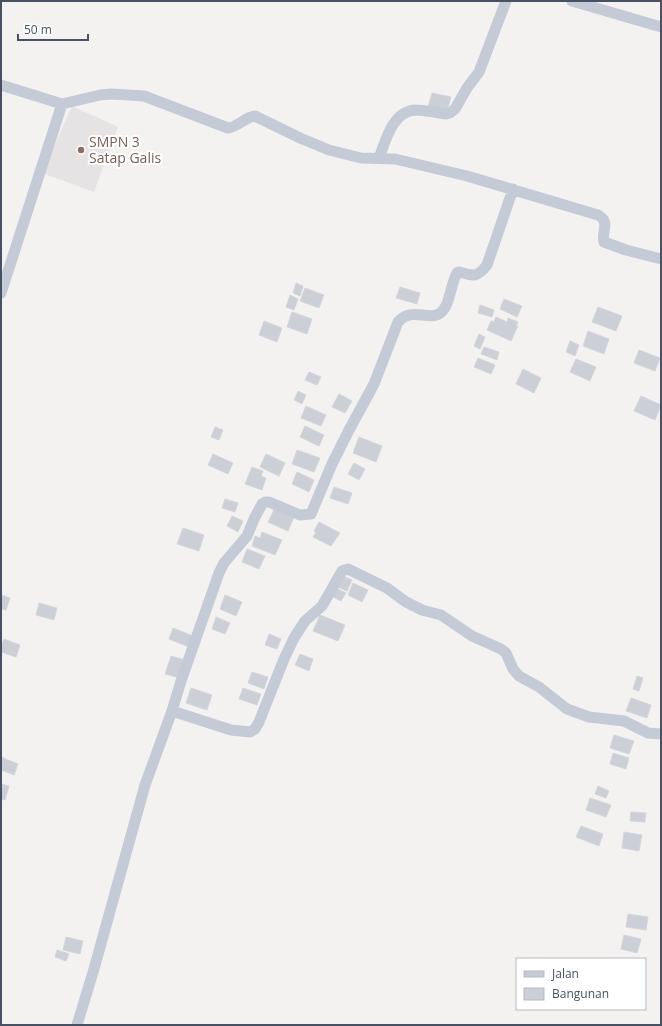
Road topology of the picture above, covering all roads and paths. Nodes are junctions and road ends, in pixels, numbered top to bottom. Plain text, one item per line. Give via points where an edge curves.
1 (506, 1) edge
2 (572, 1) edge
3 (661, 27) edge
4 (1, 86) edge
5 (62, 104) junction
6 (379, 158) junction
7 (513, 189) junction
8 (661, 259) edge
9 (1, 293) edge
10 (172, 711) junction
11 (661, 734) edge
12 (77, 1025) edge

1 - 6 street via 479,72 455,109 450,114 416,110 406,112 397,118
2 - 3 street
4 - 5 street
5 - 6 street via 100,94 144,96 224,128 233,128 255,116 329,150 361,158
5 - 9 street
6 - 7 street via 395,159
7 - 8 street via 598,215 605,223 604,242
7 - 10 street via 487,265 472,276 459,272 457,274 445,309 438,314 412,314 398,322 374,384 332,464 311,514 300,515 269,502 262,504 247,536 224,563 219,573
10 - 11 street via 231,730 250,732 255,729 294,638 305,621 322,606 342,571 348,569 387,588 406,602 441,615 472,636 501,649 519,676 539,687 567,709 589,717 624,722 648,733
10 - 12 street via 145,785

